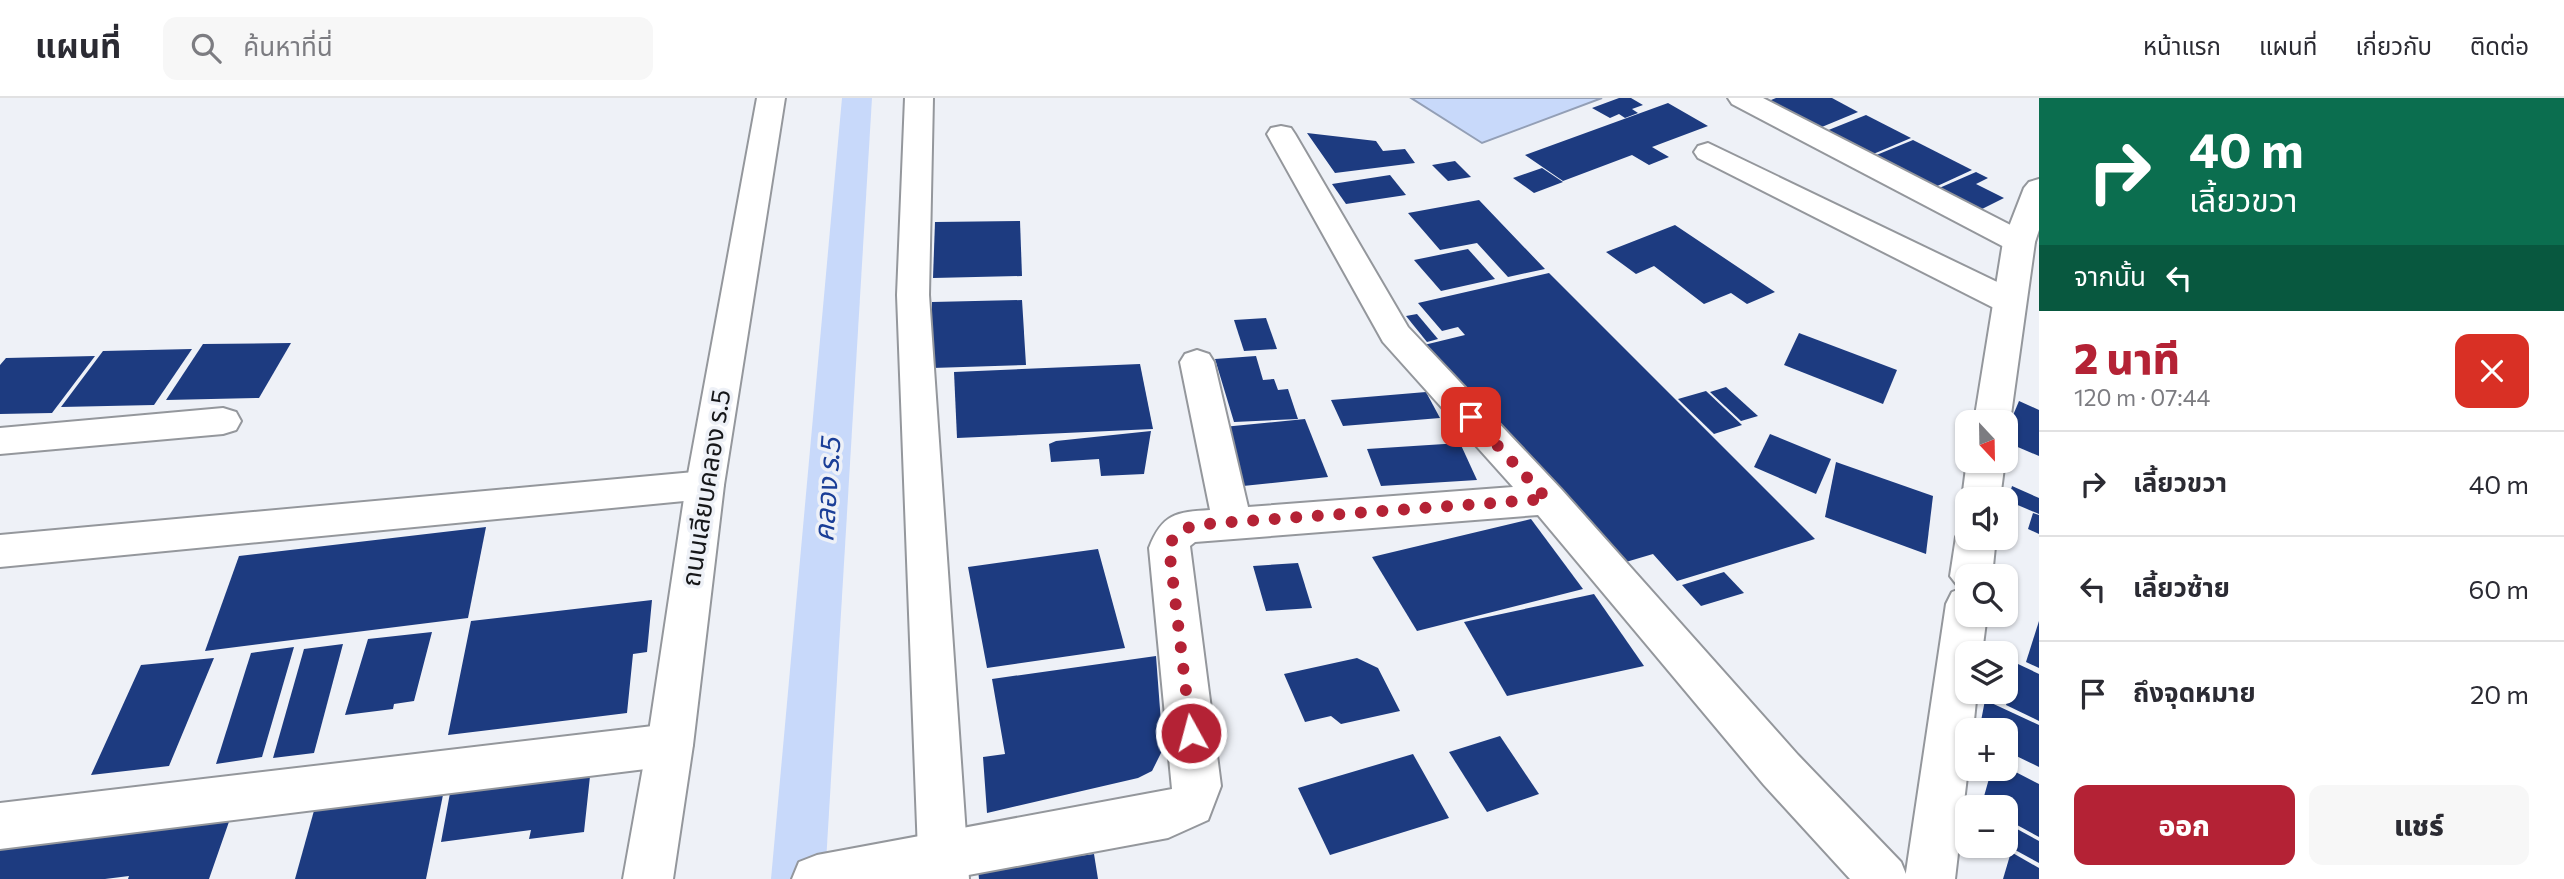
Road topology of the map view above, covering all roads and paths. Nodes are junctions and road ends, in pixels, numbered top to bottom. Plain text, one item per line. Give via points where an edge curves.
1 (771, 98) edge
2 (919, 98) edge
3 (1742, 98) edge
4 (1281, 134) dead end
5 (1708, 152) dead end
6 (2039, 188) edge
7 (2019, 242) junction
8 (2008, 301) junction
9 (1197, 362) dead end
10 (1994, 410) edge
11 (223, 421) dead end
12 (0, 441) edge
13 (705, 485) junction
14 (1547, 499) junction
15 (1232, 522) junction
16 (0, 551) edge
17 (1964, 627) edge
18 (670, 745) junction
19 (0, 827) edge
20 (944, 866) edge
21 (648, 879) edge
22 (817, 879) edge
23 (1883, 879) edge
24 (1930, 879) edge

1 - 13 street, ถนนเลียบคลอง ร.5
2 - 20 street via 914,295
3 - 7 street
4 - 14 street via 1395,334
5 - 8 street
6 - 7 street
7 - 8 street
8 - 10 street
9 - 15 street
11 - 12 street
13 - 16 street
13 - 18 street, ถนนเลียบคลอง ร.5
14 - 15 street
14 - 23 street via 1781,771
15 - 20 street via 1185,527 1169,548 1197,786 1191,804 1168,815
17 - 24 street
18 - 19 street
18 - 21 street, ถนนเลียบคลอง ร.5
20 - 22 street

